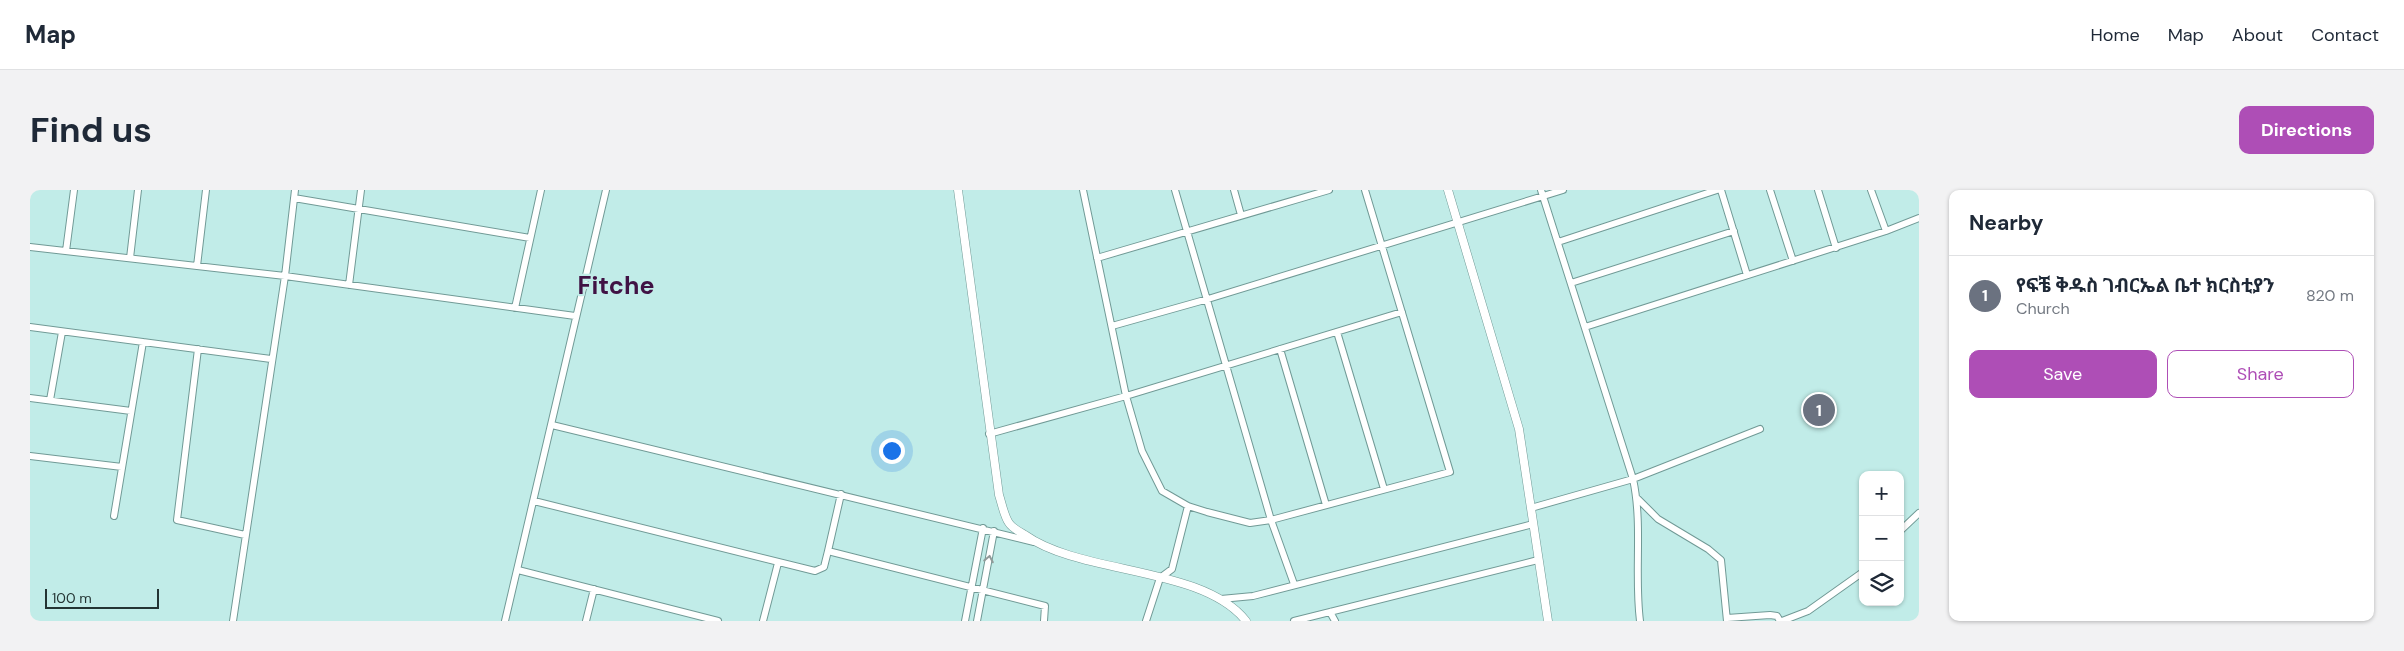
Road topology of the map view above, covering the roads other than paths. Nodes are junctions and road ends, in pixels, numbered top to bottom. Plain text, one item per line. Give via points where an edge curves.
1 (74, 190) edge
2 (138, 190) edge
3 (206, 190) edge
4 (296, 190) edge
5 (361, 190) edge
6 (541, 190) edge
7 (606, 190) edge
8 (958, 190) edge
9 (1083, 190) edge
10 (1175, 190) edge
11 (1234, 190) edge
12 (1295, 190) edge
13 (1329, 190) edge
14 (1365, 190) edge
15 (1448, 190) edge
16 (1563, 190) edge
17 (1719, 190) edge
18 (1770, 190) edge
19 (1818, 190) edge
20 (1871, 190) edge
21 (1542, 193) edge
22 (294, 198) junction
23 (1298, 199) junction
24 (359, 209) junction
25 (1241, 215) junction
26 (1919, 218) edge
27 (1458, 221) junction
28 (1186, 231) junction
29 (1734, 231) junction
30 (1886, 231) junction
31 (530, 238) junction
32 (1558, 242) junction
33 (1381, 246) junction
34 (30, 247) edge
35 (1836, 248) junction
36 (66, 251) junction
37 (130, 258) junction
38 (1098, 258) junction
39 (1793, 261) junction
40 (197, 266) junction
41 (1747, 274) junction
42 (285, 276) junction
43 (1571, 283) junction
44 (349, 285) junction
45 (1208, 299) junction
46 (515, 308) junction
47 (1402, 312) junction
48 (575, 316) junction
49 (1112, 326) junction
50 (30, 327) edge
51 (1585, 327) junction
52 (62, 332) junction
53 (1337, 332) junction
54 (143, 342) junction
55 (198, 349) junction
56 (1280, 350) junction
57 (271, 359) junction
58 (1226, 366) junction
59 (1126, 396) junction
60 (30, 398) edge
61 (50, 400) junction
62 (132, 411) junction
63 (552, 425) junction
64 (1760, 429) dead end
65 (989, 434) junction
66 (30, 456) edge
67 (122, 467) junction
68 (1633, 478) junction
69 (1384, 489) junction
70 (841, 494) junction
71 (1638, 499) junction
72 (534, 502) junction
73 (1326, 505) junction
74 (1188, 506) junction
75 (1531, 508) junction
76 (1919, 513) edge
77 (114, 516) dead end
78 (1271, 520) junction
79 (1533, 524) junction
80 (1904, 527) edge
81 (983, 528) junction
82 (994, 531) junction
83 (245, 535) junction
84 (1035, 542) junction
85 (828, 551) junction
86 (1538, 560) junction
87 (778, 563) junction
88 (518, 570) junction
89 (1859, 575) edge
90 (1160, 578) junction
91 (1294, 584) junction
92 (594, 589) junction
93 (971, 589) junction
94 (983, 591) junction
95 (1220, 599) junction
96 (1330, 612) junction
97 (1727, 620) edge
98 (233, 621) edge
99 (505, 621) edge
100 (586, 621) edge
101 (718, 621) edge
102 (763, 621) edge
103 (965, 621) edge
104 (977, 621) edge
105 (1044, 621) edge
106 (1146, 621) edge
107 (1246, 621) edge
108 (1294, 621) edge
109 (1335, 621) edge
110 (1548, 621) edge
111 (1640, 621) edge
112 (1781, 621) edge

1 - 36 street
2 - 37 street
3 - 40 street
4 - 22 street
5 - 24 street
6 - 31 street
7 - 48 street
8 - 65 street
9 - 38 street
10 - 28 street
11 - 25 street
12 - 23 street
13 - 23 street
14 - 33 street
15 - 27 street
16 - 21 street
17 - 29 street
17 - 32 street
18 - 39 street
19 - 35 street
20 - 30 street
21 - 27 street
21 - 32 street
22 - 24 street
22 - 42 street
23 - 25 street
24 - 31 street
24 - 44 street
25 - 28 street
26 - 30 street
27 - 33 street
27 - 75 street via 1519,428
28 - 38 street
28 - 45 street
29 - 41 street
29 - 43 street
30 - 35 street
31 - 46 street
32 - 43 street
33 - 45 street
33 - 47 street
34 - 36 street
35 - 39 street
36 - 37 street
37 - 40 street
38 - 49 street
39 - 41 street
40 - 42 street
41 - 51 street
42 - 44 street
42 - 57 street
43 - 51 street
44 - 46 street
45 - 49 street
45 - 58 street
46 - 48 street
47 - 53 street
47 - 69 street via 1450,472
48 - 63 street
49 - 59 street
50 - 52 street
51 - 68 street
52 - 54 street
52 - 61 street
53 - 56 street
53 - 69 street
54 - 55 street
54 - 62 street
55 - 57 street
55 - 83 street via 177,520
56 - 58 street
56 - 73 street
57 - 83 street
58 - 59 street
58 - 78 street
59 - 65 street
59 - 74 street via 1142,452 1162,491
60 - 61 street
61 - 62 street
62 - 67 street
63 - 70 street
63 - 72 street
64 - 68 street
65 - 84 street via 998,495 1010,524
66 - 67 street
67 - 77 street
68 - 71 street
68 - 75 street
69 - 73 street
70 - 81 street
70 - 85 street
71 - 97 street via 1658,518 1721,560
71 - 111 street via 1637,598
72 - 87 street
72 - 88 street
73 - 78 street
74 - 78 street via 1250,523
74 - 90 street via 1172,568
75 - 79 street
76 - 80 street
78 - 91 street
79 - 86 street
79 - 91 street
81 - 82 street
81 - 93 street
82 - 84 street
94 -> 82 street
83 - 98 street
84 - 90 street
85 - 87 street via 824,567 815,571
85 - 93 street
86 - 96 street
86 - 110 street
87 - 102 street
88 - 92 street
88 - 99 street
89 - 112 street via 1808,611
90 - 95 street
90 - 106 street
91 - 95 street via 1253,596
92 - 100 street
92 - 101 street
93 - 94 street
93 - 103 street
94 - 104 street
94 - 105 street via 1045,606
95 - 107 street
96 - 108 street
96 - 109 street
97 - 112 street via 1770,615

